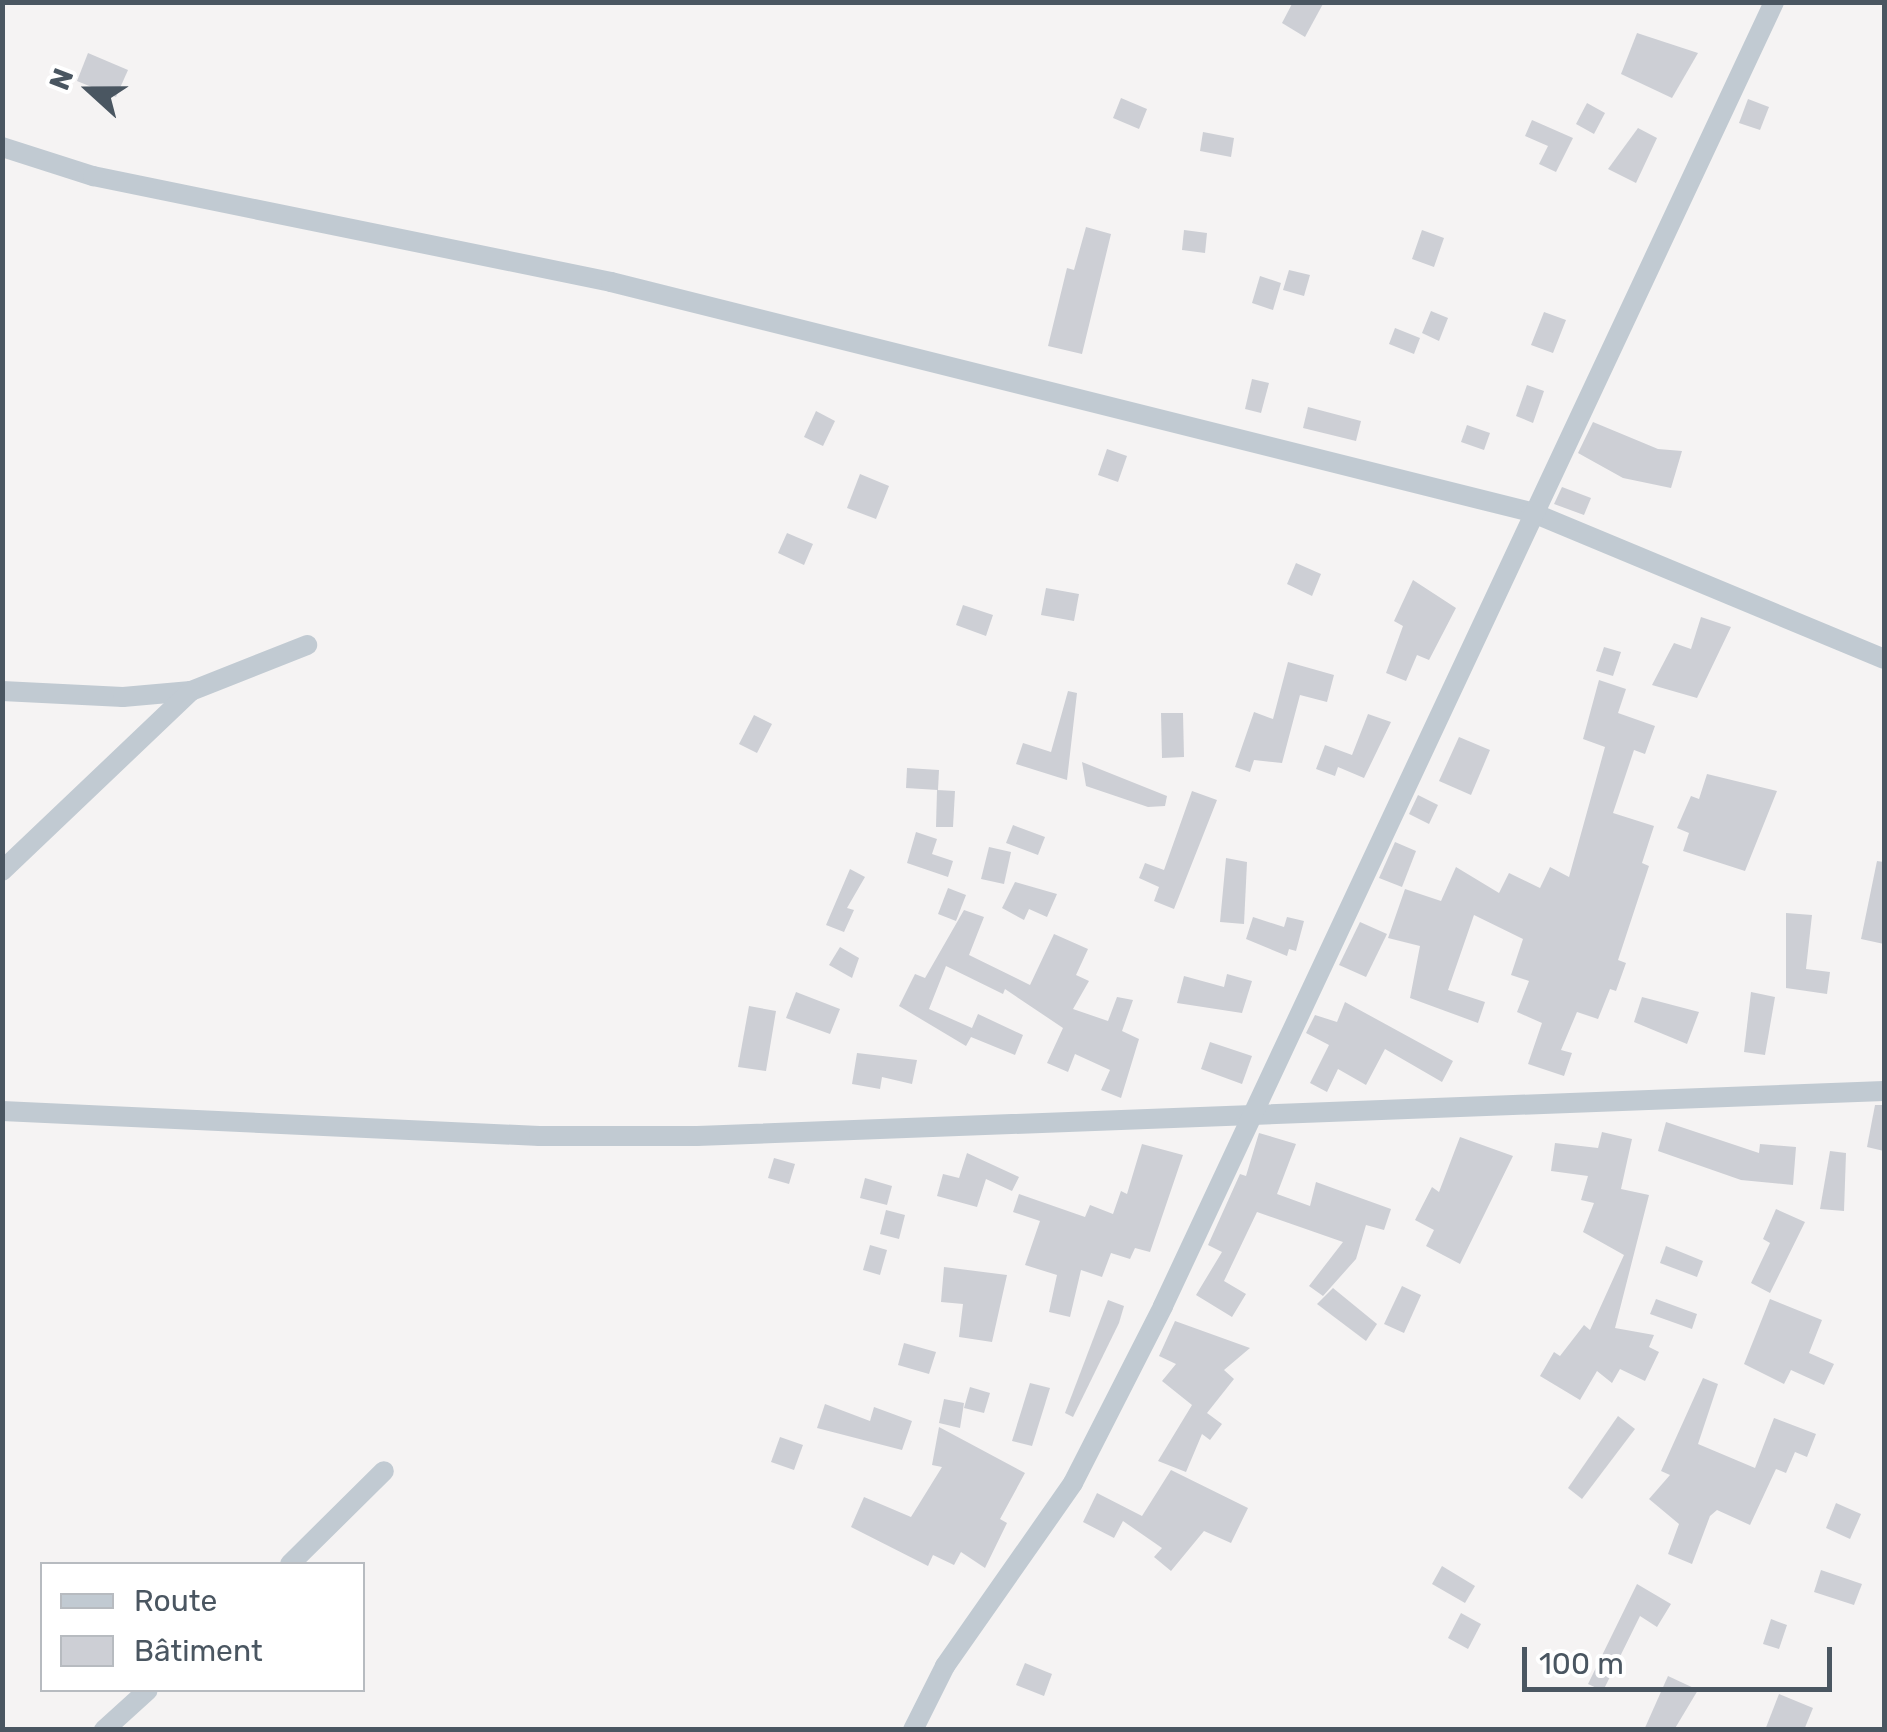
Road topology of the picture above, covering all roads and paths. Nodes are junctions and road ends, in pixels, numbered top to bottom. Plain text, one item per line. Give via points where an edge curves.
1 (1774, 2) edge
2 (2, 147) edge
3 (1531, 512) junction
4 (307, 645) dead end
5 (1884, 659) edge
6 (2, 691) edge
7 (191, 691) junction
8 (2, 871) edge
9 (1884, 1091) edge
10 (2, 1111) edge
11 (1255, 1114) junction
12 (384, 1471) dead end
13 (292, 1562) edge
14 (146, 1692) edge
15 (104, 1730) edge
16 (913, 1730) edge

1 - 3 street
2 - 3 street via 93,176 611,282
3 - 5 street
3 - 11 street
4 - 7 street
6 - 7 street via 123,698
7 - 8 street
9 - 11 street
10 - 11 street via 598,1136
11 - 16 street via 1073,1483 945,1666
12 - 13 street
14 - 15 street

